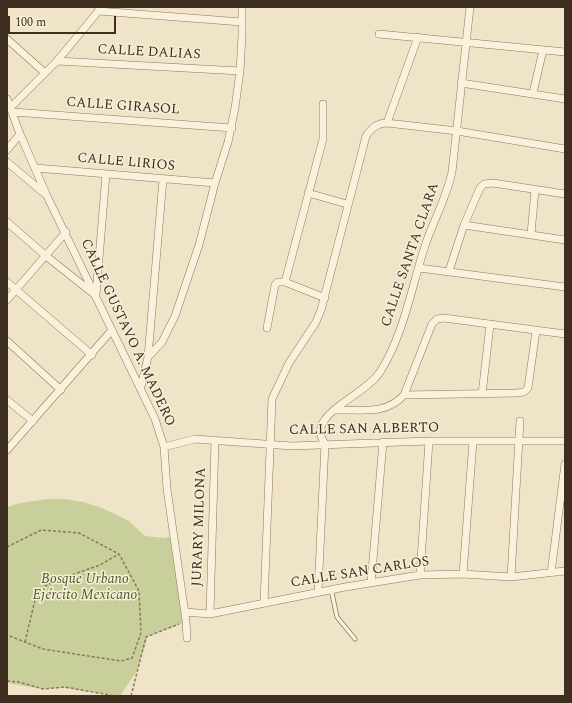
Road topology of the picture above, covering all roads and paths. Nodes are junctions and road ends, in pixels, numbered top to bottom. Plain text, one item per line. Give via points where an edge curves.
1 (242, 7) edge
2 (470, 7) edge
3 (100, 9) edge
4 (132, 10) edge
5 (242, 22) junction
6 (379, 34) dead end
7 (418, 37) junction
8 (7, 39) edge
9 (466, 43) junction
10 (543, 50) junction
11 (565, 52) edge
12 (57, 61) junction
13 (240, 71) junction
14 (45, 73) junction
15 (461, 83) junction
16 (533, 93) junction
17 (7, 99) edge
18 (565, 99) edge
19 (323, 104) dead end
20 (12, 110) junction
21 (387, 123) junction
22 (232, 128) junction
23 (457, 131) junction
24 (20, 134) junction
25 (7, 150) edge
26 (565, 150) edge
27 (7, 162) edge
28 (36, 168) junction
29 (106, 174) junction
30 (163, 179) junction
31 (215, 183) junction
32 (535, 190) junction
33 (308, 193) junction
34 (565, 194) edge
35 (47, 196) junction
36 (347, 204) junction
37 (7, 222) edge
38 (464, 226) junction
39 (66, 232) junction
40 (531, 234) junction
41 (565, 240) edge
42 (46, 256) junction
43 (419, 268) junction
44 (449, 271) junction
45 (7, 282) edge
46 (285, 282) junction
47 (565, 288) edge
48 (16, 289) junction
49 (96, 296) junction
50 (325, 298) junction
51 (7, 300) edge
52 (490, 325) junction
53 (267, 328) dead end
54 (112, 330) junction
55 (536, 331) junction
56 (565, 334) edge
57 (7, 341) edge
58 (92, 355) junction
59 (148, 357) junction
60 (141, 387) junction
61 (61, 390) junction
62 (482, 394) junction
63 (404, 395) junction
64 (7, 400) edge
65 (335, 410) junction
66 (33, 421) junction
67 (520, 421) dead end
68 (215, 440) junction
69 (428, 441) junction
70 (473, 441) junction
71 (518, 441) junction
72 (565, 441) edge
73 (383, 442) junction
74 (325, 444) junction
75 (269, 445) junction
76 (164, 447) junction
77 (7, 450) edge
78 (565, 464) edge
79 (7, 547) edge
80 (119, 554) junction
81 (565, 571) edge
82 (551, 573) junction
83 (463, 574) junction
84 (420, 575) junction
85 (511, 578) junction
86 (371, 583) junction
87 (331, 589) junction
88 (318, 592) junction
89 (264, 603) junction
90 (185, 612) junction
91 (210, 614) junction
92 (180, 623) dead end
93 (7, 635) edge
94 (187, 638) dead end
95 (355, 639) dead end
96 (25, 642) junction
97 (7, 681) edge
98 (115, 696) edge
99 (131, 696) edge

1 - 5 street
2 - 9 street, CALLE SANTA CLARA
3 - 4 street
3 - 12 street
4 - 5 street
5 - 13 street
6 - 7 street
7 - 9 street
7 - 21 street
8 - 14 street
9 - 10 street
9 - 15 street, CALLE SANTA CLARA
10 - 11 street
10 - 16 street
12 - 13 street, CALLE DALIAS
12 - 14 street
13 - 22 street
14 - 20 street
15 - 16 street
15 - 23 street, CALLE SANTA CLARA
16 - 18 street
17 - 20 street, CALLE GUSTAVO A. MADERO
19 - 33 street via 323,139
20 - 22 street, CALLE GIRASOL
20 - 24 street, CALLE GUSTAVO A. MADERO
21 - 23 street
21 - 36 street via 375,125 366,136
22 - 31 street
23 - 26 street
23 - 43 street, CALLE SANTA CLARA via 450,182
24 - 25 street
24 - 28 street, CALLE GUSTAVO A. MADERO
27 - 35 street
28 - 29 street, CALLE LIRIOS
28 - 35 street, CALLE GUSTAVO A. MADERO
29 - 30 street, CALLE LIRIOS
29 - 49 street
30 - 31 street, CALLE LIRIOS
30 - 59 street
31 - 59 street via 199,245 175,316 162,342
32 - 34 street
32 - 38 street via 493,183 484,184
32 - 40 street
33 - 36 street
33 - 46 street
35 - 39 street, CALLE GUSTAVO A. MADERO
36 - 50 street
37 - 42 street
38 - 40 street
38 - 44 street
39 - 42 street
39 - 49 street, CALLE GUSTAVO A. MADERO
40 - 41 street
42 - 48 street
42 - 49 street
43 - 44 street
43 - 65 street, CALLE SANTA CLARA via 396,339 380,373
44 - 47 street
45 - 48 street
46 - 50 street
46 - 53 street via 278,282 275,285
48 - 51 street
48 - 58 street
49 - 54 street, CALLE GUSTAVO A. MADERO
50 - 75 street via 316,322 289,363 275,391 271,408
52 - 55 street
52 - 62 street
52 - 63 street via 444,318 434,321
54 - 58 street
54 - 60 street, CALLE GUSTAVO A. MADERO
55 - 56 street
55 - 62 street via 527,390 517,394
57 - 61 street
58 - 61 street
59 - 60 street
60 - 76 street, CALLE GUSTAVO A. MADERO
61 - 66 street
62 - 63 street
63 - 65 street via 397,403 385,409
64 - 66 street
65 - 74 street, CALLE SANTA CLARA via 321,428 321,438
66 - 77 street
67 - 71 street
68 - 75 street, CALLE SAN ALBERTO
68 - 76 street, CALLE SAN ALBERTO via 191,440
68 - 91 street, JURARY MILONA
69 - 70 street, CALLE SAN ALBERTO
69 - 73 street, CALLE SAN ALBERTO
69 - 84 street
70 - 71 street, CALLE SAN ALBERTO
70 - 83 street
71 - 72 street, CALLE SAN ALBERTO
71 - 85 street
73 - 74 street, CALLE SAN ALBERTO
73 - 86 street
74 - 75 street, CALLE SAN ALBERTO
74 - 88 street
75 - 89 street
76 - 90 street, CALLE GUSTAVO A. MADERO via 167,489
78 - 82 street
79 - 80 path via 41,530 79,533
80 - 96 path via 100,565 45,586 35,600
80 - 96 path via 139,591 141,633 132,658 121,661 43,650
81 - 82 street, CALLE SAN CARLOS
82 - 85 street, CALLE SAN CARLOS
83 - 84 street, CALLE SAN CARLOS
83 - 85 street, CALLE SAN CARLOS
84 - 86 street, CALLE SAN CARLOS
86 - 87 street, CALLE SAN CARLOS
87 - 88 street, CALLE SAN CARLOS
87 - 95 lane via 337,617
88 - 89 street, CALLE SAN CARLOS
89 - 91 street, CALLE SAN CARLOS
90 - 91 street, CALLE SAN CARLOS
90 - 94 street, CALLE GUSTAVO A. MADERO
92 - 99 path via 146,637
93 - 96 path
97 - 98 path via 43,689 65,688

